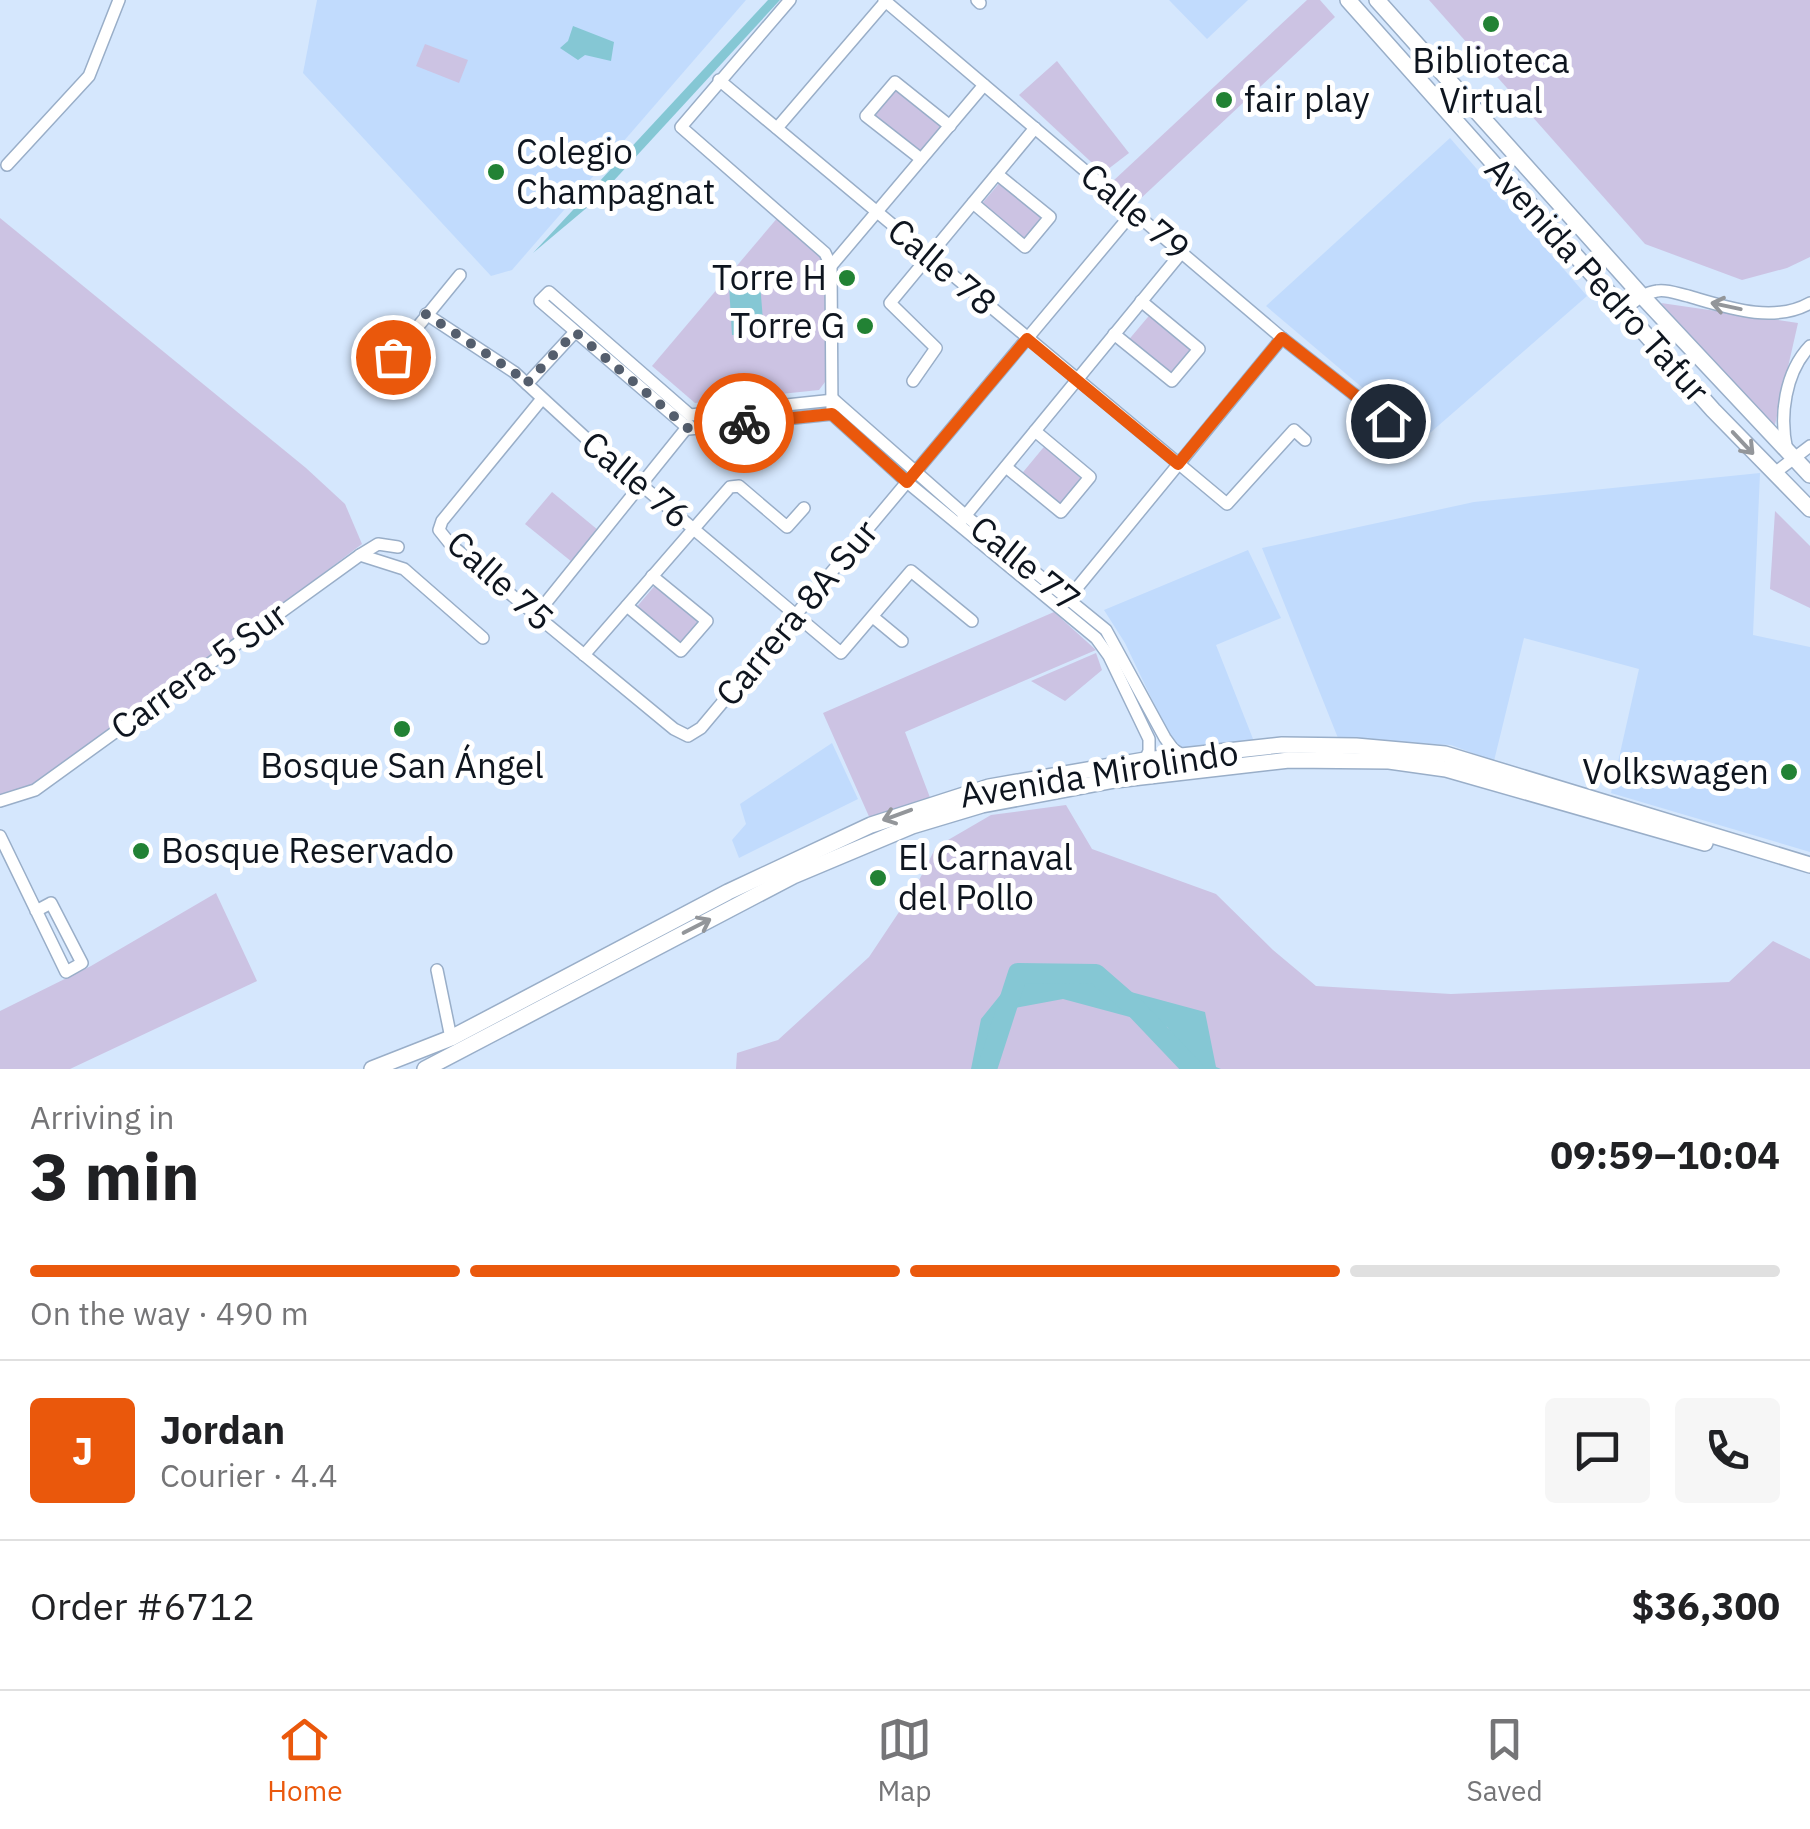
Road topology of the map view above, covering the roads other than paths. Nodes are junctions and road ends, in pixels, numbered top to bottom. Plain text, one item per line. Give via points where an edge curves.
1 (119, 0) edge
2 (790, 0) edge
3 (1348, 0) edge
4 (1376, 0) edge
5 (885, 1) edge
6 (719, 80) junction
7 (984, 85) junction
8 (950, 126) junction
9 (777, 128) junction
10 (1035, 128) junction
11 (922, 158) junction
12 (7, 165) dead end
13 (997, 174) junction
14 (973, 203) junction
15 (1134, 212) junction
16 (877, 213) junction
17 (1182, 252) junction
18 (928, 256) junction
19 (831, 266) junction
20 (460, 275) dead end
21 (1642, 296) junction
22 (1141, 301) junction
23 (1810, 303) edge
24 (1624, 310) junction
25 (426, 314) junction
26 (575, 332) junction
27 (1114, 334) junction
28 (1282, 338) junction
29 (1027, 339) junction
30 (598, 344) junction
31 (1810, 346) edge
32 (393, 357) dead end
33 (1076, 380) junction
34 (913, 381) dead end
35 (526, 384) junction
36 (541, 400) junction
37 (834, 400) junction
38 (832, 414) junction
39 (690, 422) junction
40 (1035, 431) junction
41 (1378, 432) dead end
42 (1305, 440) dead end
43 (1810, 446) edge
44 (1790, 454) junction
45 (1178, 464) junction
46 (1006, 467) junction
47 (1776, 472) junction
48 (1810, 475) edge
49 (911, 477) junction
50 (642, 486) junction
51 (804, 508) dead end
52 (1810, 509) edge
53 (962, 520) junction
54 (693, 529) junction
55 (398, 546) dead end
56 (360, 555) junction
57 (652, 576) junction
58 (627, 606) junction
59 (1071, 608) junction
60 (536, 615) junction
61 (795, 615) junction
62 (873, 617) junction
63 (972, 621) dead end
64 (483, 638) dead end
65 (902, 641) dead end
66 (841, 654) joint
67 (584, 655) junction
68 (688, 736) joint
69 (1182, 755) junction
70 (1144, 760) junction
71 (0, 801) edge
72 (0, 836) edge
73 (1810, 864) edge
74 (1810, 874) edge
75 (36, 910) junction
76 (437, 970) dead end
77 (451, 1038) junction
78 (372, 1069) edge
79 (424, 1069) edge

1 - 12 street via 89,76
2 - 6 street
3 - 24 main road, Avenida Pedro Tafur
4 - 21 main road, Avenida Pedro Tafur
5 - 7 street, Calle 79
5 - 9 street
6 - 9 street, Calle 78
6 - 19 street via 680,127
7 - 8 street
7 - 10 street, Calle 79
8 - 11 street
8 - 11 street via 895,82 866,116
9 - 16 street, Calle 78
10 - 13 street
10 - 15 street, Calle 79
11 - 16 street
13 - 14 street
13 - 14 street via 1050,217 1025,247
14 - 18 street
15 - 17 street, Calle 79
15 - 29 street, Carrera 8A Sur
16 - 18 street, Calle 78
16 - 19 street
17 - 22 street
17 - 28 street, Calle 79
18 - 29 street, Calle 78
18 - 34 street via 890,304 936,348
19 - 37 street
20 - 25 street
23 -> 21 street via 1775,314 1662,290
21 - 24 street
21 - 44 main road, Avenida Pedro Tafur
22 - 27 street
22 - 27 street via 1199,350 1172,381
24 -> 47 main road, Avenida Pedro Tafur
25 - 32 street
25 - 35 street, Calle 76
26 - 30 street
26 - 30 street via 540,302 549,292
26 - 35 street
27 - 33 street
28 - 41 street, Calle 79 via 1388,421
28 - 45 street
29 - 33 street, Calle 78
29 - 49 street, Carrera 8A Sur
30 - 39 street
31 - 44 street via 1790,383 1784,422
33 - 40 street
33 - 45 street, Calle 78
35 - 36 street, Calle 76
36 - 50 street, Calle 76
36 - 60 street, Calle 75 via 440,530
37 - 38 street
37 - 39 street
37 - 49 street, Calle 77
38 - 39 street
38 - 49 street, Calle 77
39 - 50 street
40 - 46 street
40 - 46 street via 1090,477 1061,512
42 - 45 street, Calle 78 via 1294,430 1228,504
43 - 44 street
44 - 47 street
44 - 48 main road, Avenida Pedro Tafur
45 - 59 street
46 - 53 street
47 - 52 main road, Avenida Pedro Tafur
49 - 53 street, Calle 77
49 - 61 street, Carrera 8A Sur
50 - 54 street, Calle 76
50 - 60 street
51 - 54 street via 787,527 739,486
53 - 59 street, Calle 77
54 - 57 street
54 - 61 street, Calle 76
55 - 56 street, Carrera 5 Sur via 378,544
56 - 64 street via 404,569
56 - 71 street, Carrera 5 Sur via 35,790
57 - 58 street
57 - 58 street via 707,620 681,651
58 - 67 street
59 - 69 street, Calle 77 via 1106,630 1164,738
59 - 70 street, Calle 77 via 1109,656 1149,739
60 - 67 street, Calle 75
61 - 66 street, Calle 76
61 - 68 street, Carrera 8A Sur
62 - 63 street, Carrera 8A Sur via 911,571
62 - 65 street
62 - 66 street, Carrera 8A Sur
67 - 68 street, Calle 75
69 - 70 main road, Avenida Mirolindo
69 - 73 main road, Avenida Mirolindo via 1326,745 1445,754
70 -> 77 main road, Avenida Mirolindo via 989,787 871,825
72 - 75 street
79 -> 74 main road, Avenida Mirolindo via 794,876 895,833 982,805 1115,780 1308,759 1420,765
75 - 75 street via 52,903 82,964 66,972
76 - 77 street
77 - 78 main road, Avenida Mirolindo

